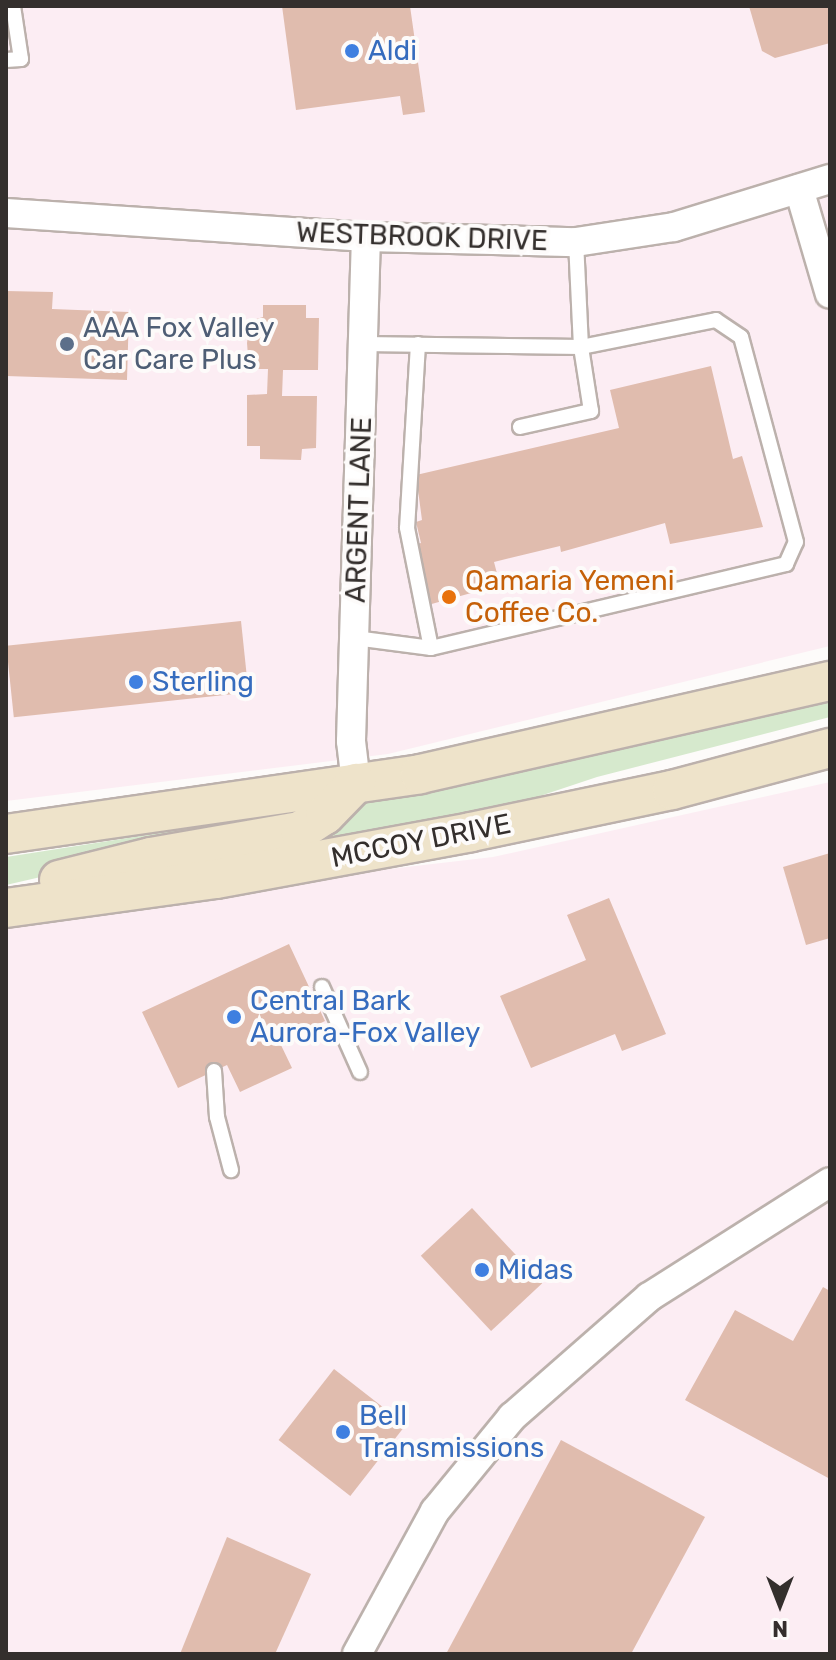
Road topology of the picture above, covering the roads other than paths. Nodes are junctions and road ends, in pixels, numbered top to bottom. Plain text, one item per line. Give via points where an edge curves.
1 (13, 6) edge
2 (6, 60) edge
3 (830, 179) edge
4 (799, 189) junction
5 (6, 213) edge
6 (366, 237) junction
7 (576, 242) junction
8 (830, 294) edge
9 (363, 344) junction
10 (418, 344) junction
11 (581, 347) junction
12 (520, 427) dead end
13 (355, 638) junction
14 (431, 648) junction
15 (830, 681) edge
16 (830, 748) edge
17 (356, 783) junction
18 (6, 834) edge
19 (6, 893) edge
20 (6, 908) edge
21 (322, 987) dead end
22 (214, 1071) dead end
23 (360, 1072) dead end
24 (231, 1170) dead end
25 (830, 1182) edge
26 (357, 1654) edge

1 - 2 lane via 21,59
3 - 4 street, WESTBROOK DRIVE
4 - 7 street, WESTBROOK DRIVE via 674,227
4 - 8 street
5 - 6 street, WESTBROOK DRIVE
6 - 7 street, WESTBROOK DRIVE
6 - 9 street, ARGENT LANE
7 - 11 lane
9 - 10 lane
9 - 13 street, ARGENT LANE
10 - 11 lane
10 - 14 lane via 407,528
11 - 12 lane via 591,411
11 - 14 lane via 716,320 741,337 796,542 786,564
13 - 14 lane
13 - 17 street, ARGENT LANE via 351,741
15 - 17 street via 490,761
16 - 20 street, MCCOY DRIVE via 672,790 457,835 216,879
17 - 18 street
17 - 19 street via 325,815 300,831 151,857
21 - 23 lane
22 - 24 lane via 217,1117
25 - 26 street via 649,1297 512,1417 435,1511

